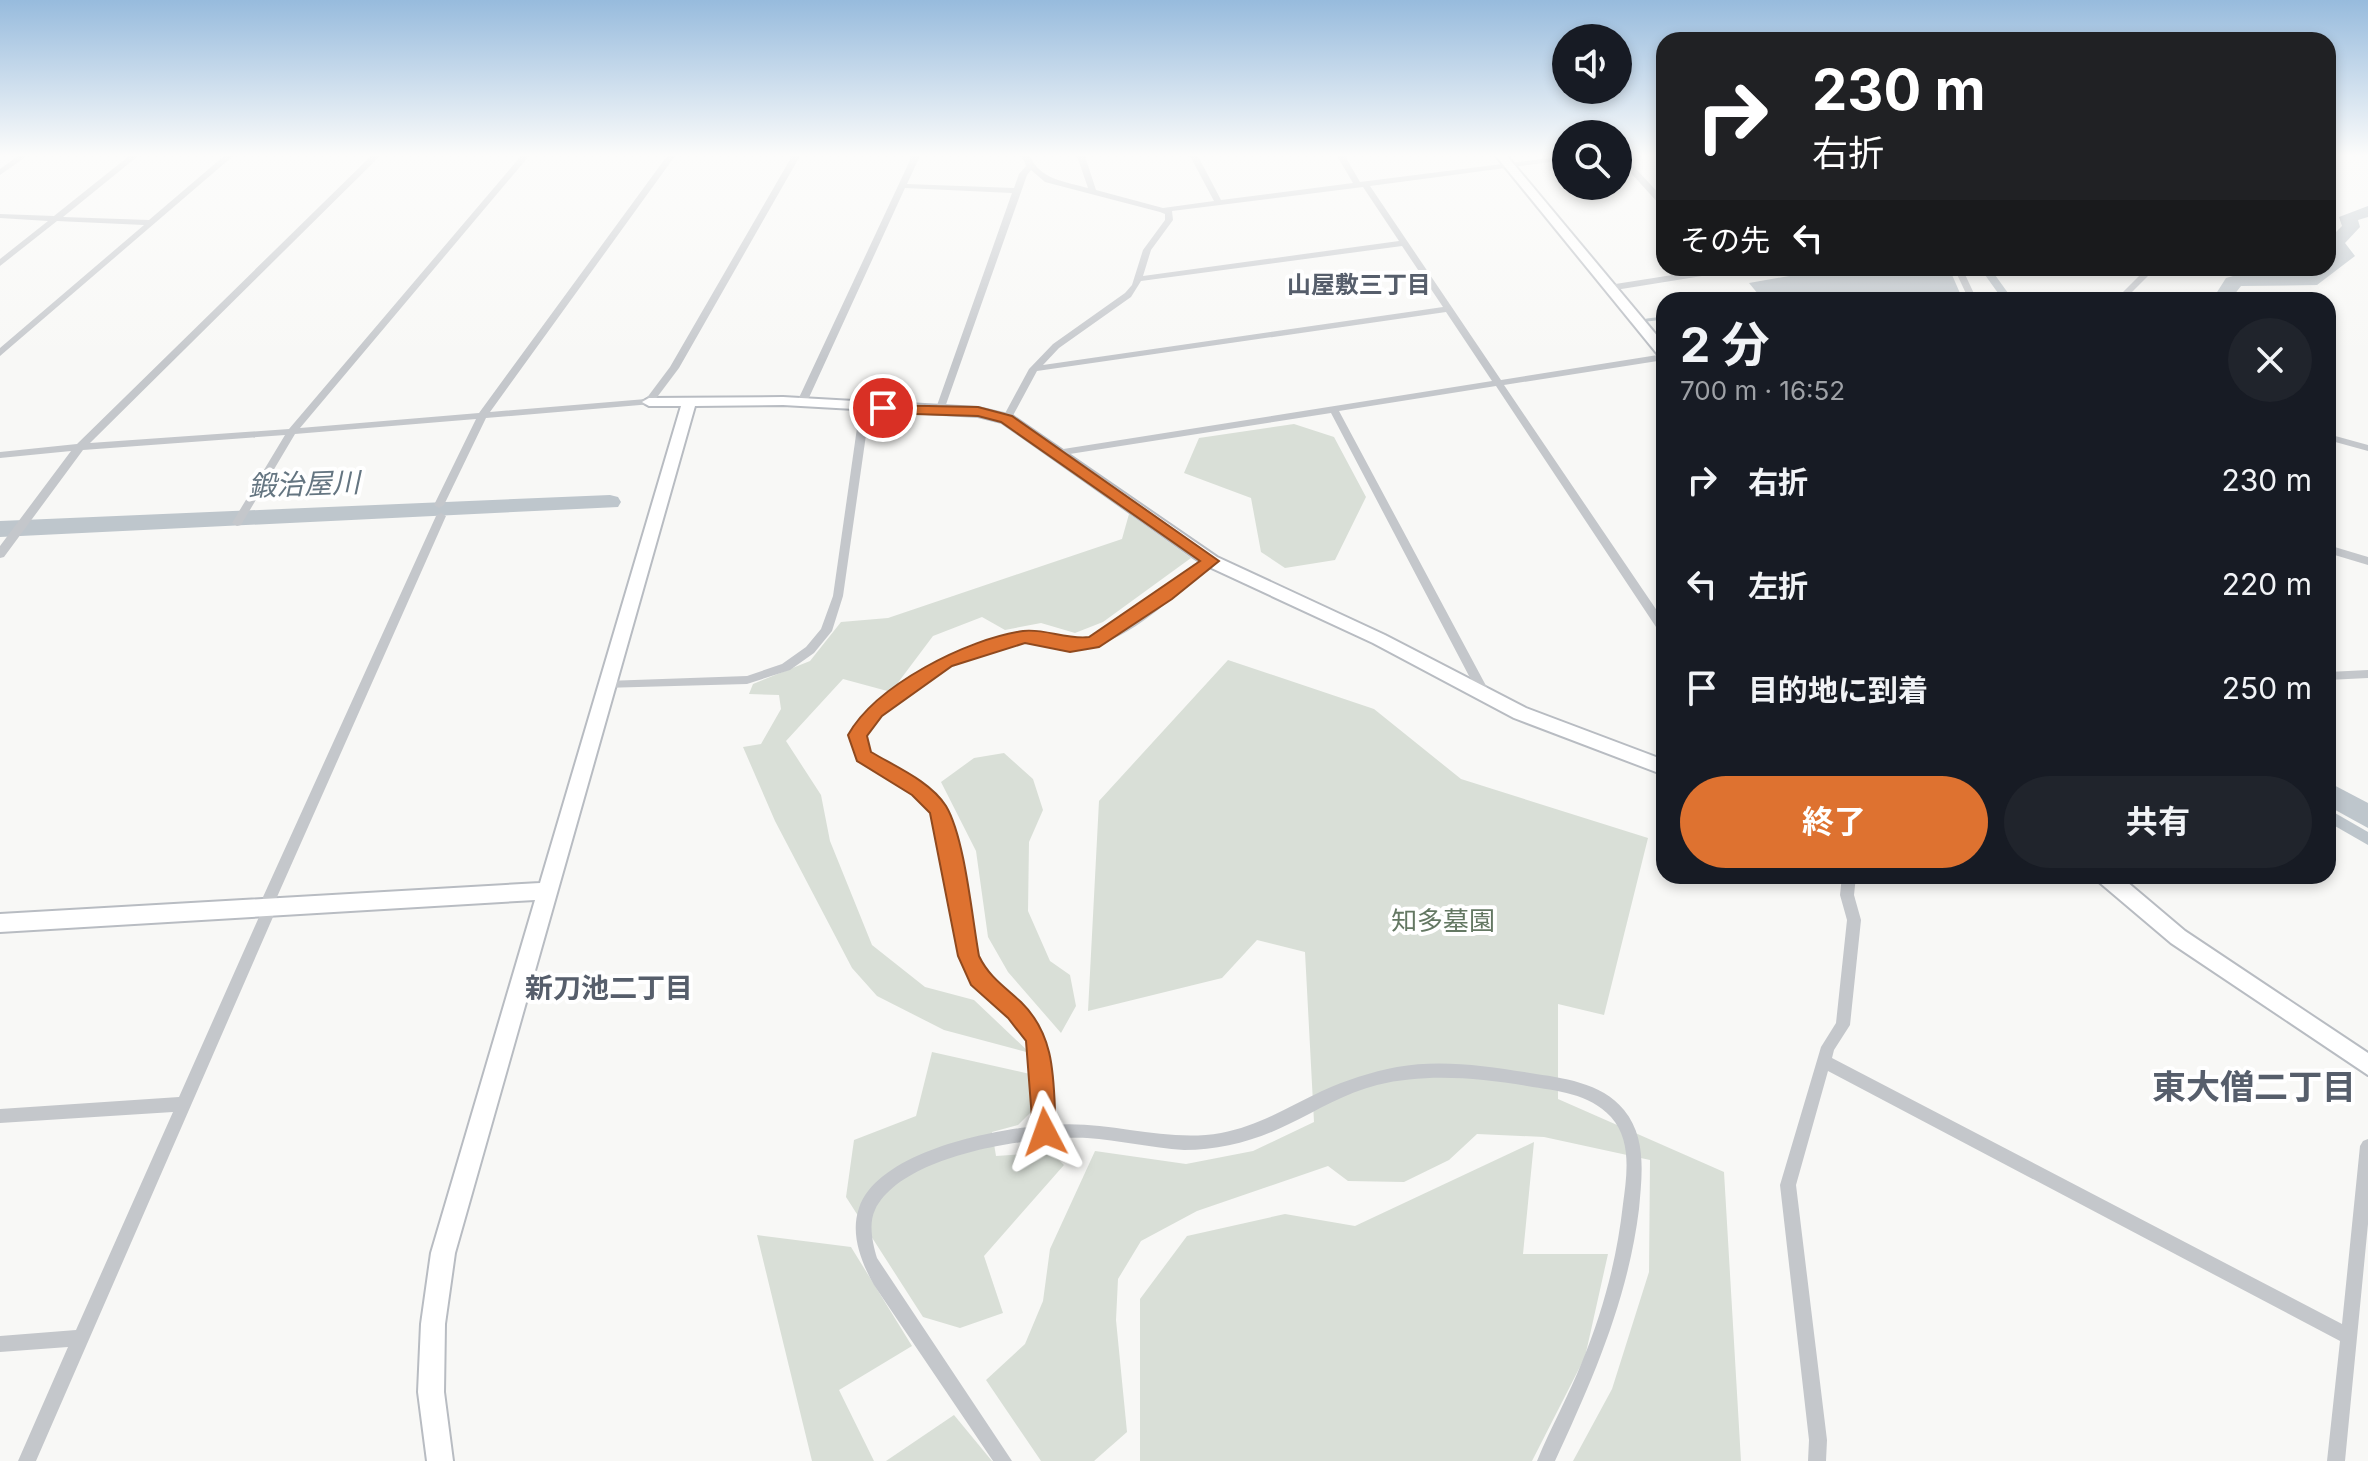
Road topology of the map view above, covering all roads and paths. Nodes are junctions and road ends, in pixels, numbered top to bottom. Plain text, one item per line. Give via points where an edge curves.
1 (49, 224) edge
2 (150, 224) edge
3 (307, 224) edge
4 (467, 224) edge
5 (621, 224) edge
6 (757, 224) edge
7 (885, 224) edge
8 (1006, 224) edge
9 (1166, 224) edge
10 (1389, 224) edge
11 (1557, 224) edge
12 (1403, 243) junction
13 (0, 263) edge
14 (1680, 276) edge
15 (2144, 276) edge
16 (1140, 279) junction
17 (1609, 288) junction
18 (2127, 292) edge
19 (1449, 309) junction
20 (1656, 345) edge
21 (0, 353) edge
22 (1656, 356) edge
23 (1034, 369) junction
24 (1498, 383) junction
25 (649, 402) junction
26 (689, 402) junction
27 (802, 402) junction
28 (865, 407) junction
29 (1333, 408) junction
30 (940, 411) junction
31 (483, 414) junction
32 (1007, 419) junction
33 (292, 431) junction
34 (2336, 439) edge
35 (85, 444) junction
36 (2368, 448) edge
37 (1057, 453) junction
38 (0, 455) edge
39 (239, 519) dead end
40 (2336, 551) edge
41 (0, 554) edge
42 (1211, 561) junction
43 (2368, 561) edge
44 (1656, 618) edge
45 (2368, 674) edge
46 (2336, 676) edge
47 (606, 685) junction
48 (1485, 696) junction
49 (1656, 765) edge
50 (1848, 884) edge
51 (2115, 884) edge
52 (546, 891) junction
53 (269, 907) junction
54 (0, 923) edge
55 (1825, 1062) junction
56 (2368, 1065) edge
57 (184, 1104) junction
58 (0, 1116) edge
59 (1045, 1132) junction
60 (2368, 1146) edge
61 (2348, 1336) junction
62 (80, 1338) junction
63 (0, 1344) edge
64 (27, 1461) edge
65 (440, 1461) edge
66 (1003, 1461) edge
67 (1546, 1461) edge
68 (1817, 1461) edge
69 (2336, 1461) edge

1 - 13 street
2 - 21 street
3 - 35 street
4 - 33 street
5 - 31 street
6 - 25 street
7 - 27 street
8 - 30 street
9 - 16 street via 1147,250
10 - 12 street
11 - 17 street
12 - 16 street
12 - 19 street
14 - 17 street
15 - 18 street
16 - 23 street via 1128,295 1056,346
17 - 20 street
19 - 23 street
19 - 24 street
22 - 24 street
23 - 32 street
24 - 29 street
24 - 44 street
25 - 26 street
25 - 31 street
26 - 27 street
26 - 47 street
27 - 28 street
28 - 30 street
28 - 47 street via 838,596 826,631 810,650 786,667 747,680
29 - 37 street
29 - 48 street
30 - 32 street
31 - 33 street
31 - 53 street
32 - 37 street
33 - 35 street
33 - 39 street
34 - 36 street
35 - 38 street
35 - 41 street
37 - 42 street
40 - 43 street
42 - 48 street via 1379,639
42 - 59 street via 1093,643 1070,645 1025,637 946,662 875,711 858,735 863,756 918,789 938,810 969,956 979,978 1036,1037
45 - 46 street
47 - 52 street
48 - 49 street
50 - 55 street via 1854,920 1843,1025
51 - 56 street via 2178,937
52 - 53 street
52 - 65 street via 443,1253 431,1392
53 - 54 street
53 - 57 street
55 - 61 street
55 - 68 street via 1788,1185
57 - 58 street
57 - 62 street
59 - 66 street via 949,1151 912,1166 887,1182 866,1210 867,1252
59 - 67 street via 1109,1132 1173,1143 1218,1141 1252,1134 1385,1074 1433,1067 1564,1085 1599,1098 1619,1116 1635,1154 1628,1243 1598,1346
60 - 61 street
61 - 69 street
62 - 63 street
62 - 64 street

